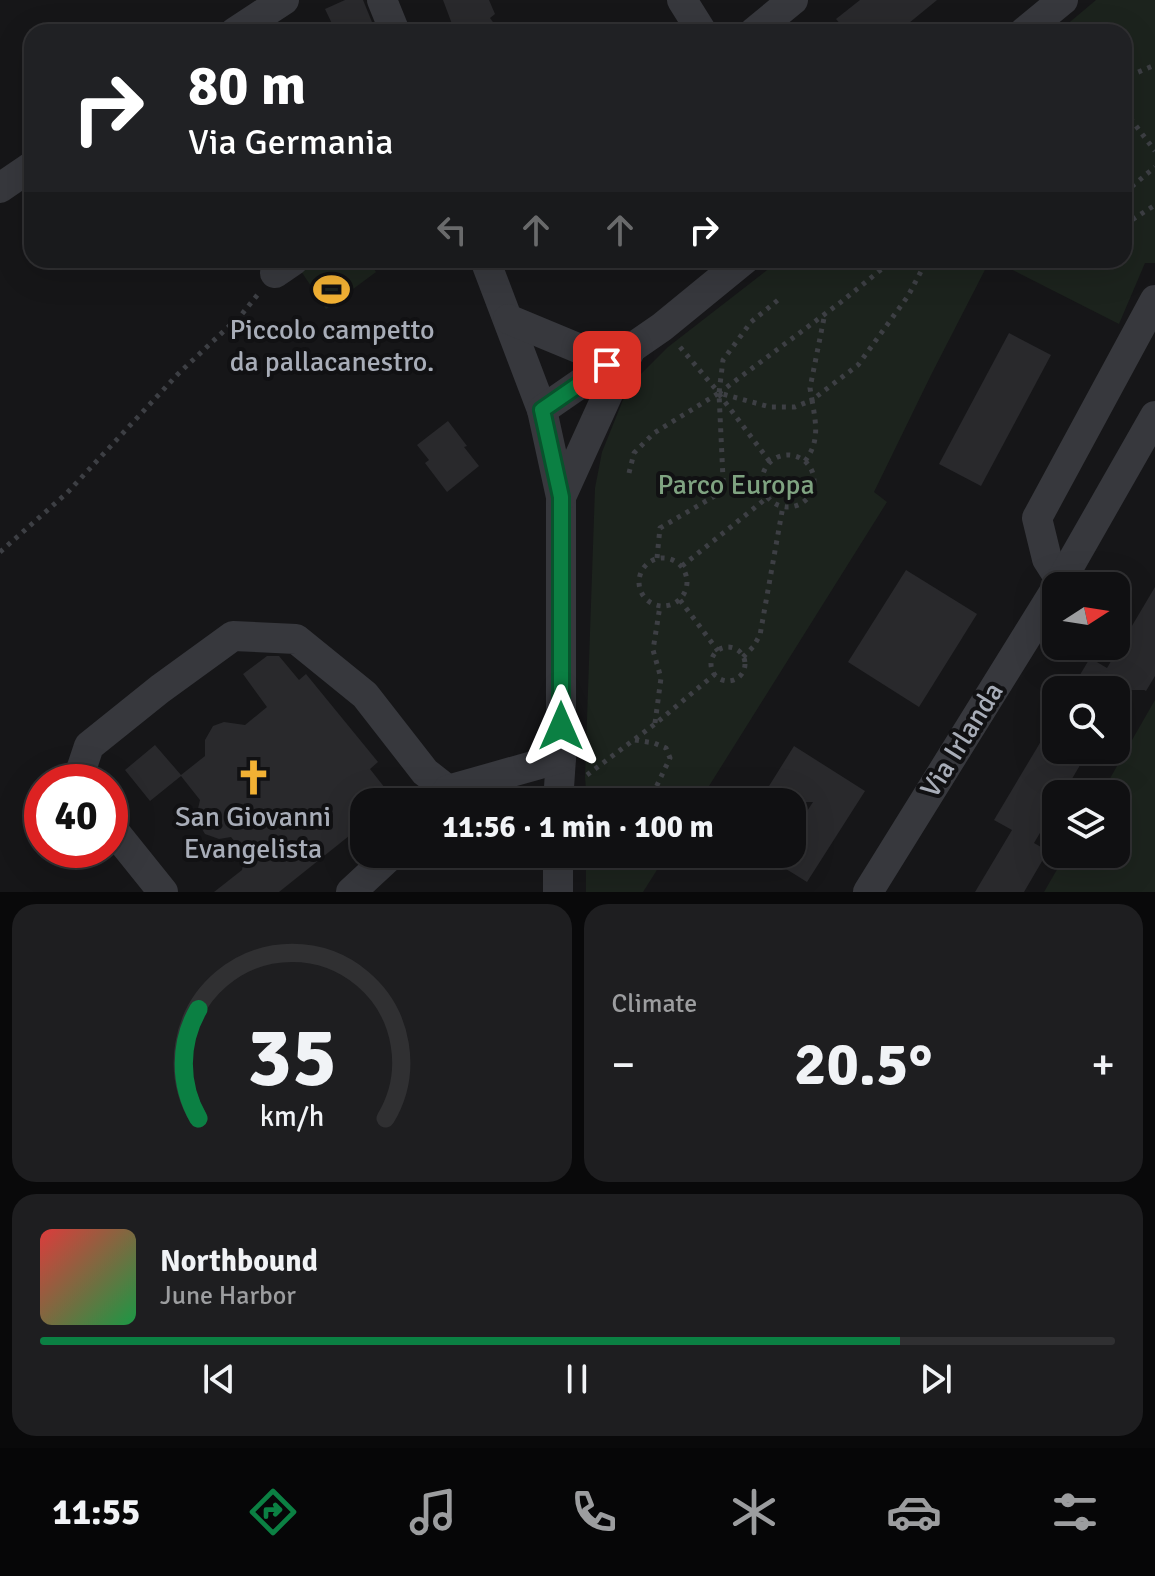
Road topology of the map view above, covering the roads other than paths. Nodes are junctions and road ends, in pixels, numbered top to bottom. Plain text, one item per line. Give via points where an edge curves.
1 (284, 0) edge
2 (382, 0) edge
3 (682, 0) edge
4 (793, 0) edge
5 (1063, 0) edge
6 (247, 24) edge
7 (392, 24) edge
8 (697, 24) edge
9 (764, 24) edge
10 (1034, 24) edge
11 (24, 172) edge
12 (0, 188) edge
13 (488, 268) edge
14 (734, 268) edge
15 (1155, 300) edge
16 (508, 319) junction
17 (632, 348) junction
18 (542, 410) junction
19 (1155, 416) edge
20 (561, 497) junction
21 (1052, 572) edge
22 (1065, 572) edge
23 (1042, 611) edge
24 (560, 762) junction
25 (83, 764) edge
26 (438, 788) edge
27 (471, 788) edge
28 (559, 788) edge
29 (128, 848) edge
30 (377, 868) edge
31 (558, 868) edge
32 (163, 892) edge
33 (351, 892) edge
34 (558, 892) edge
35 (868, 892) edge

1 - 6 street
2 - 7 street
3 - 8 street
4 - 9 street
5 - 10 street
11 - 12 street
13 - 16 street
14 - 17 street
15 - 21 street via 1037,518
16 - 17 street via 585,351
16 - 18 street
17 - 18 street
17 - 20 street
18 - 20 street
19 - 22 street, Via Irlanda
20 - 24 street
23 - 35 street, Via Irlanda
24 - 27 street
24 - 28 street
25 - 26 street via 89,746 233,636 296,639 365,695
29 - 32 street
30 - 33 street
31 - 34 street

